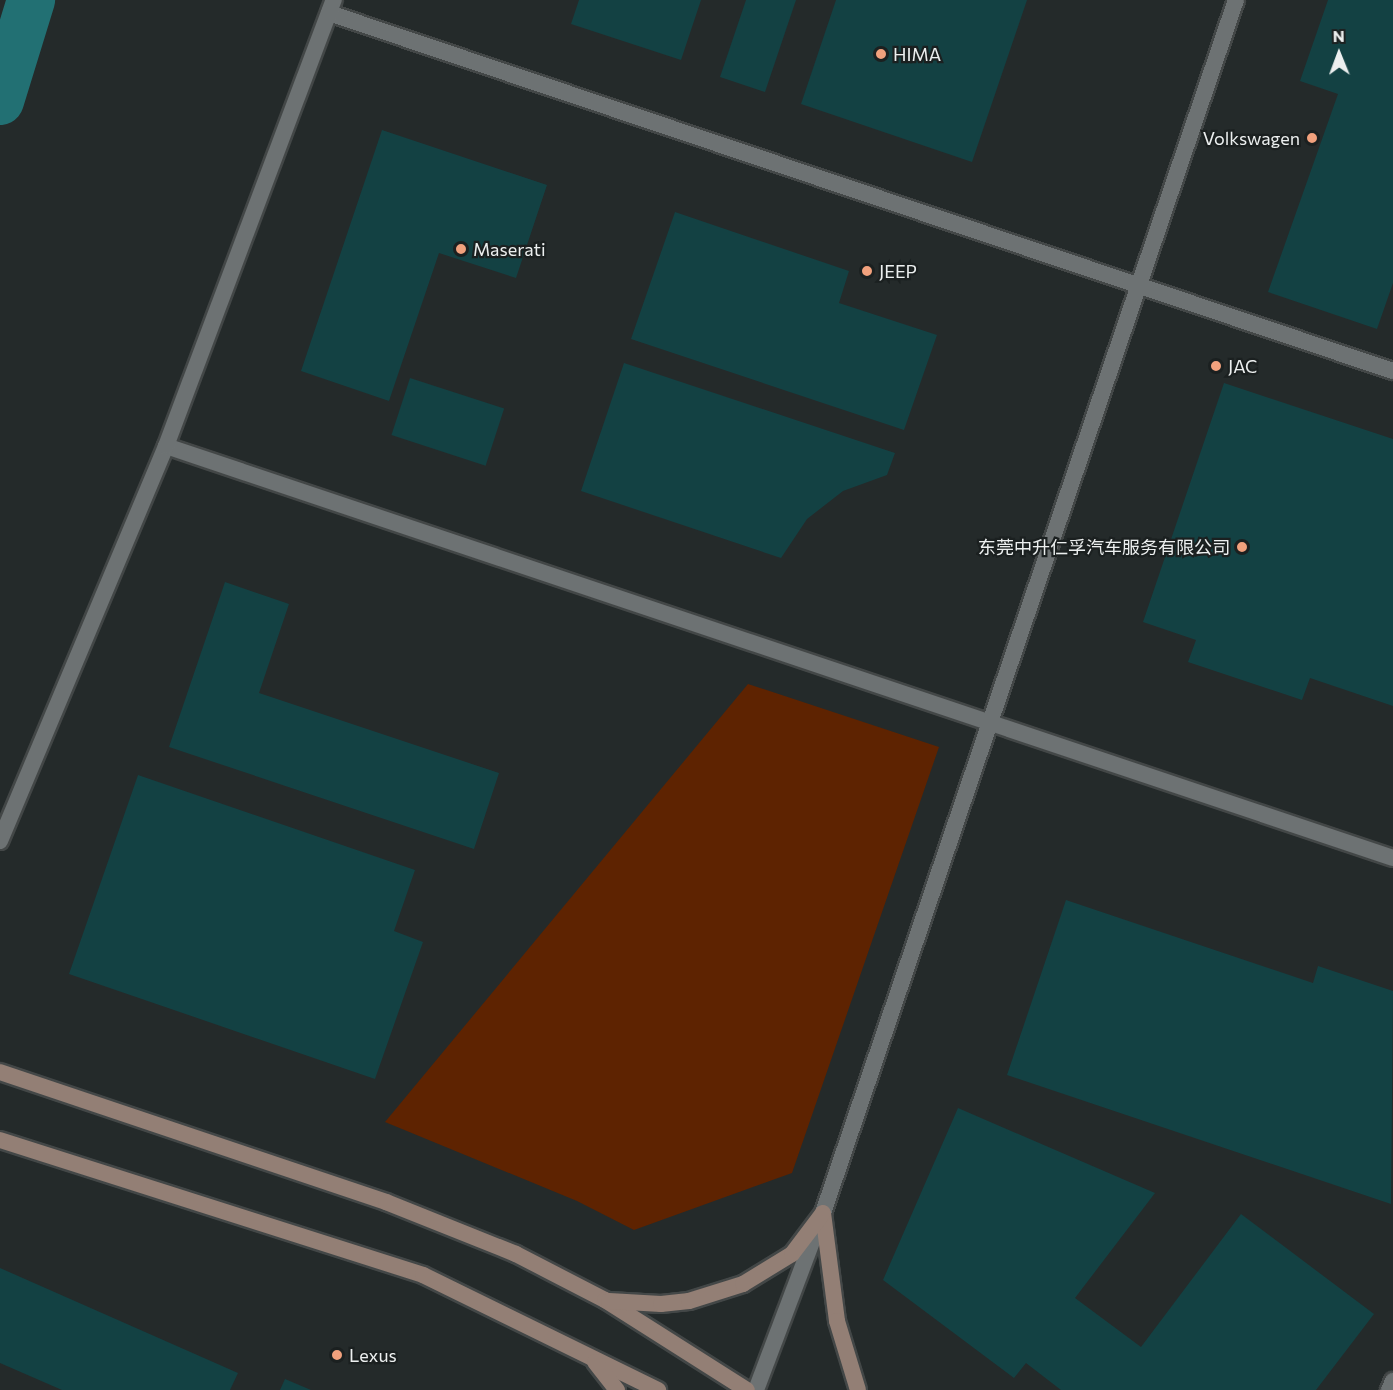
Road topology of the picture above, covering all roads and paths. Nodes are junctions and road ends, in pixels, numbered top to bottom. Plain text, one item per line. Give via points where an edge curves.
1 (1236, 0) edge
2 (332, 7) edge
3 (1138, 285) junction
4 (1393, 371) edge
5 (166, 446) junction
6 (990, 723) junction
7 (0, 841) edge
8 (1393, 858) edge
9 (0, 1072) edge
10 (0, 1140) edge
11 (823, 1214) junction
12 (605, 1300) junction
13 (588, 1354) junction
14 (1393, 1382) edge
15 (617, 1390) edge
16 (658, 1390) edge
17 (747, 1390) edge
18 (756, 1390) edge
19 (858, 1390) edge
20 (1389, 1390) edge

1 - 3 street
2 - 3 street
2 - 5 street
3 - 4 street
3 - 6 street
5 - 6 street
5 - 7 street
6 - 8 street
6 - 11 street
9 - 12 main road via 386,1202 516,1254
10 - 13 main road via 423,1275
11 - 12 main road via 792,1254 743,1284 689,1301 633,1304
11 - 18 street
11 - 19 main road via 837,1321
12 - 17 main road
13 - 15 main road
13 - 16 main road
14 - 20 street

